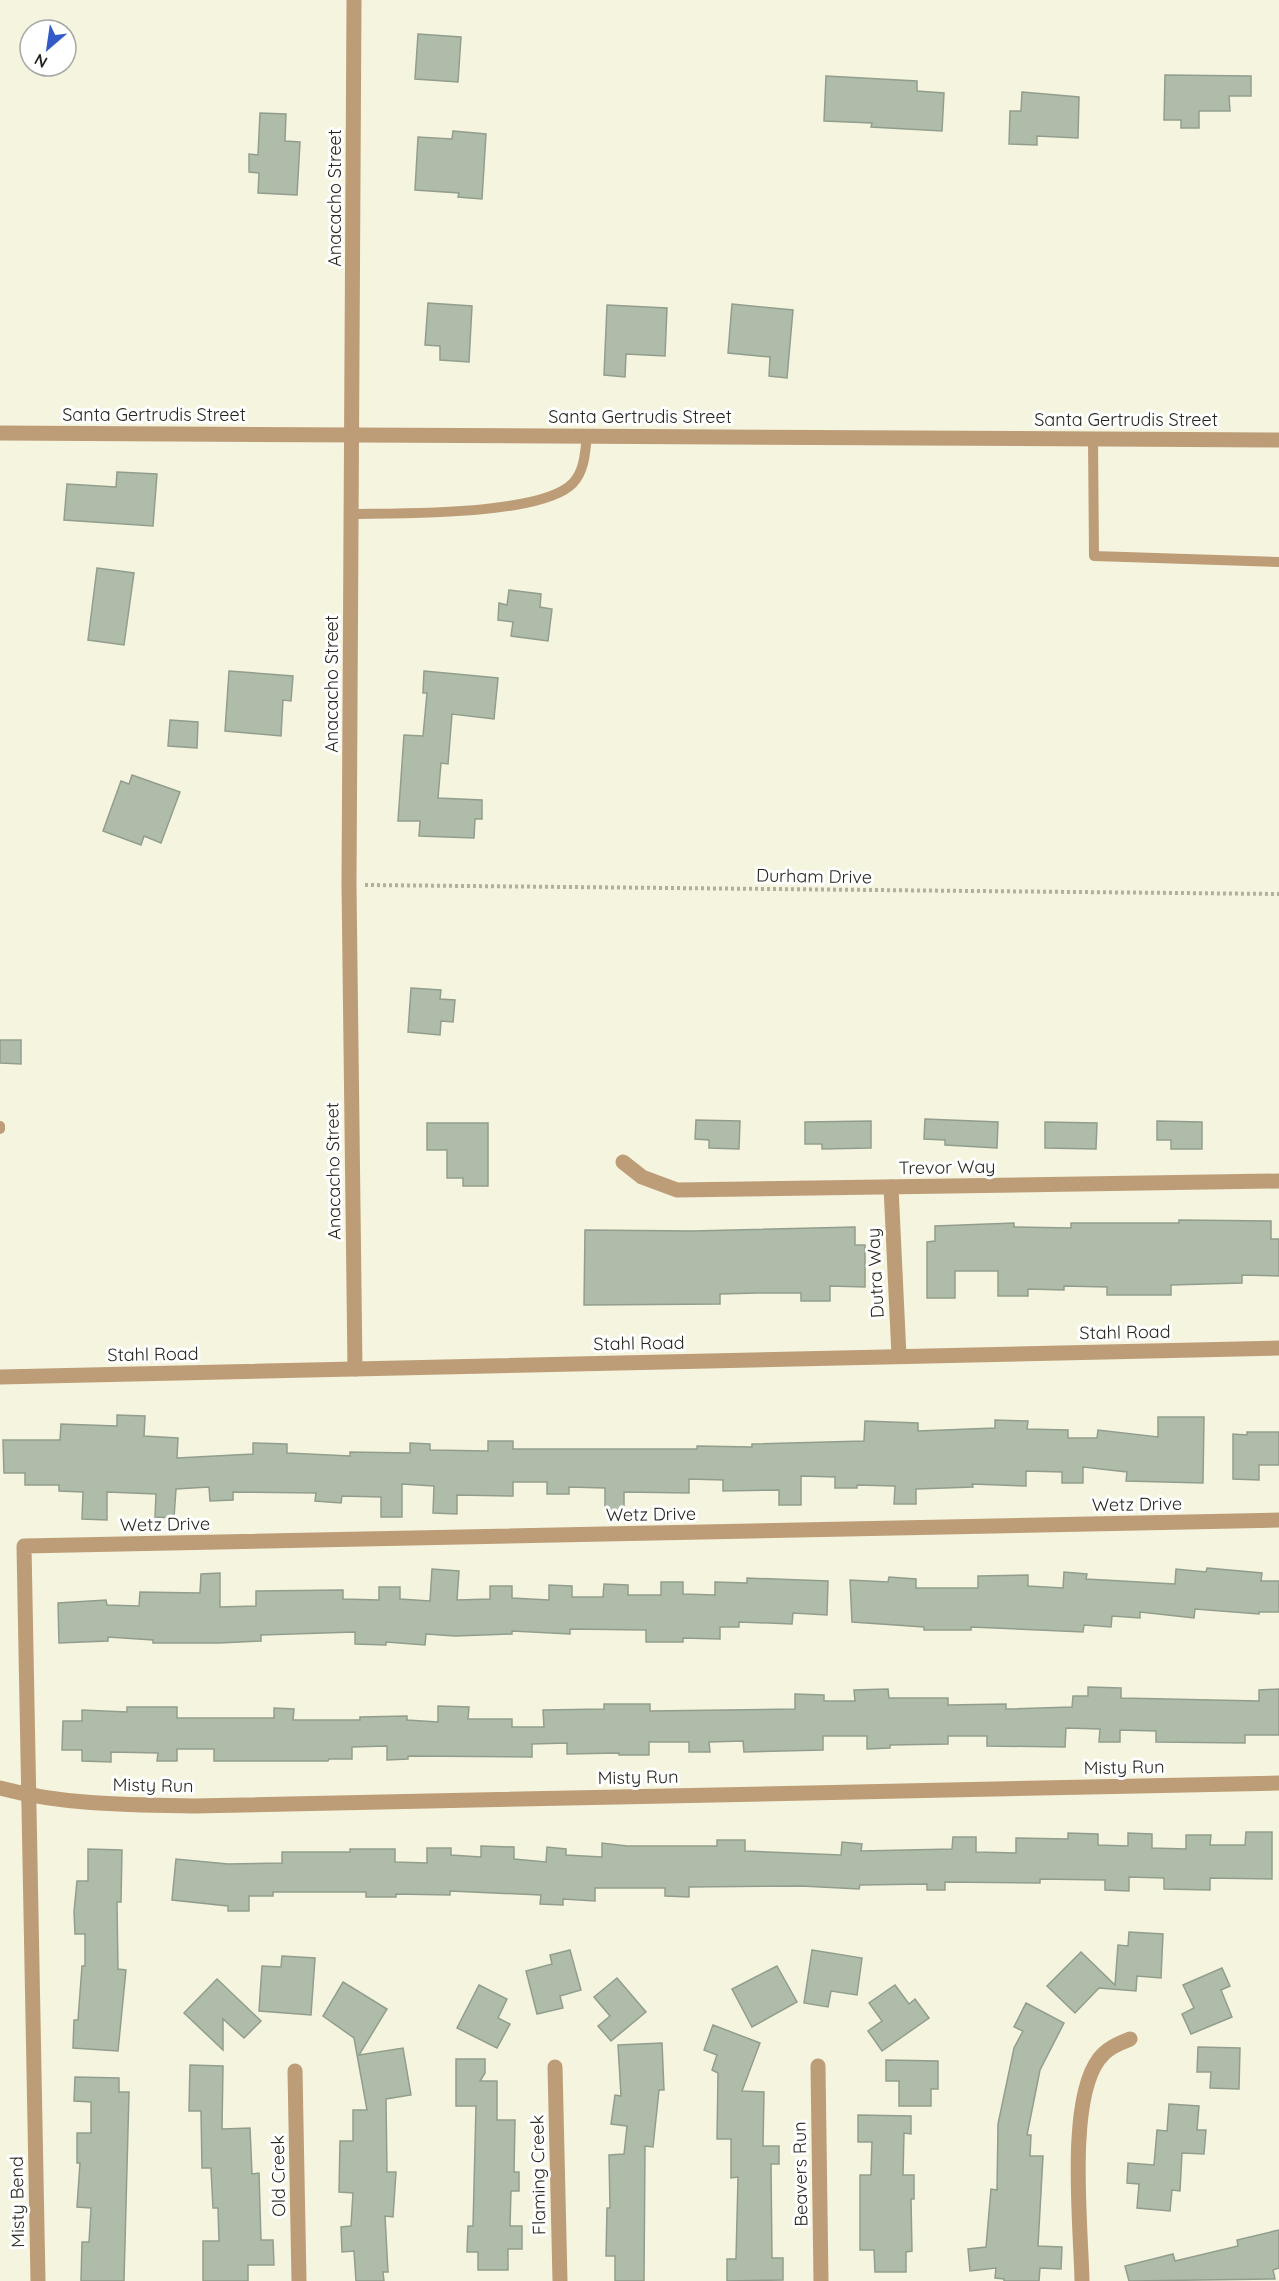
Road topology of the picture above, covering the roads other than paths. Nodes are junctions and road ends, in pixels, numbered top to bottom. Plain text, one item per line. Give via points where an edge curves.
1 (354, 0) edge
2 (0, 433) edge
3 (352, 434) junction
4 (587, 435) junction
5 (1093, 438) junction
6 (1279, 440) edge
7 (351, 514) junction
8 (1279, 562) edge
9 (623, 1162) dead end
10 (1279, 1181) edge
11 (891, 1187) junction
12 (1279, 1348) edge
13 (899, 1356) junction
14 (355, 1369) junction
15 (0, 1377) edge
16 (1279, 1520) edge
17 (24, 1546) joint
18 (1279, 1783) edge
19 (0, 1788) edge
20 (27, 1795) junction
21 (1130, 2039) dead end
22 (818, 2066) dead end
23 (555, 2067) dead end
24 (295, 2071) dead end
25 (38, 2281) edge
26 (299, 2281) edge
27 (560, 2281) edge
28 (820, 2281) edge
29 (1082, 2281) edge

1 - 3 street, Anacacho Street
2 - 3 street, Santa Gertrudis Street
3 - 4 street, Santa Gertrudis Street
3 - 7 street, Anacacho Street
4 - 5 street, Santa Gertrudis Street
4 - 7 lane via 584,466 573,484 546,498 493,508
5 - 6 street, Santa Gertrudis Street
5 - 8 lane via 1094,556
7 - 14 street, Anacacho Street via 349,885
9 - 11 street, Trevor Way via 642,1177 677,1190
10 - 11 street, Trevor Way
11 - 13 street, Dutra Way
12 - 13 street, Stahl Road
13 - 14 street, Stahl Road
14 - 15 street, Stahl Road
16 - 17 street, Wetz Drive
17 - 20 street, Misty Bend
18 - 20 street, Misty Run via 194,1806 110,1804
19 - 20 street, Misty Run
20 - 25 street, Misty Bend
21 - 29 street via 1114,2045 1099,2059 1085,2095 1080,2134
22 - 28 street, Beavers Run
23 - 27 street, Flaming Creek
24 - 26 street, Old Creek

